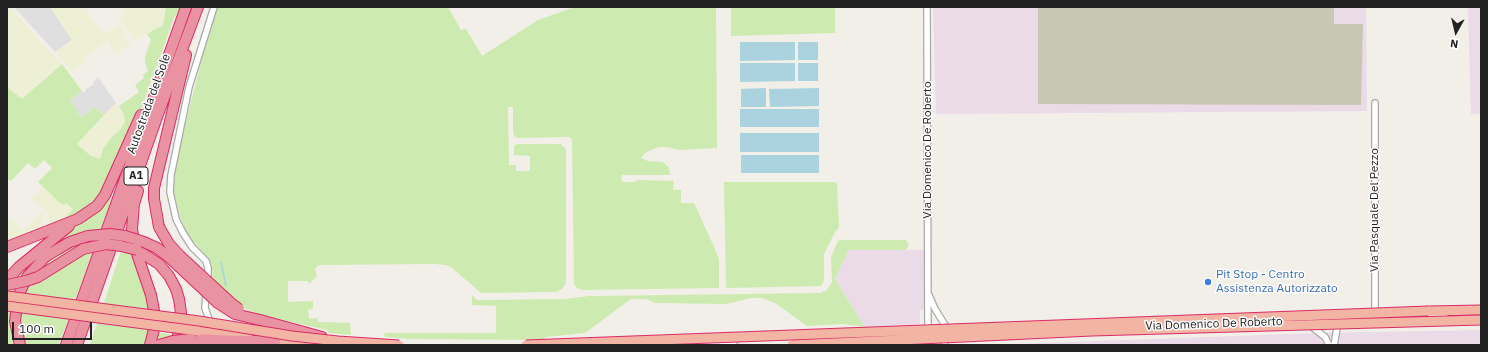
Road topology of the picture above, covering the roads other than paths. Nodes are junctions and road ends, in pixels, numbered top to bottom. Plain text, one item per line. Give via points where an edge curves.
1 (186, 7) edge
2 (198, 7) edge
3 (201, 7) edge
4 (214, 7) edge
5 (927, 7) edge
6 (172, 46) junction
7 (1374, 103) dead end
8 (157, 117) junction
9 (78, 219) junction
10 (7, 247) edge
11 (7, 280) edge
12 (7, 284) edge
13 (928, 293) junction
14 (7, 296) edge
15 (7, 306) edge
16 (1481, 310) edge
17 (1481, 316) edge
18 (1375, 318) junction
19 (1343, 319) junction
20 (260, 320) junction
21 (1481, 320) edge
22 (1304, 321) junction
23 (947, 333) junction
24 (928, 334) junction
25 (275, 341) junction
26 (340, 343) edge
27 (20, 345) edge
28 (66, 345) edge
29 (77, 345) edge
30 (150, 345) edge
31 (159, 345) edge
32 (175, 345) edge
33 (311, 345) edge
34 (399, 345) edge
35 (526, 345) edge
36 (652, 345) edge
37 (792, 345) edge
38 (928, 345) edge
39 (944, 345) edge
40 (1329, 345) edge
41 (1334, 345) edge

1 - 6 highway, Autostrada del Sole / A1
2 - 8 highway, Autostrada del Sole / A1
3 - 20 highway, bridge via 183,66 154,188 159,227 169,244 225,298
4 - 26 street via 189,87 173,159 170,192 174,213 183,233 208,268 205,308 209,319 220,328 288,339
5 - 13 street, Via Domenico De Roberto
6 - 9 highway via 105,196 97,206
6 - 28 highway, Autostrada del Sole / A1
7 - 18 street, Via Pasquale Del Pezzo
8 - 29 highway, Autostrada del Sole / A1
8 - 30 highway via 132,216 136,248 151,295 155,318
9 - 10 highway
9 - 11 highway via 19,267
12 - 32 highway, bridge via 38,277 83,249 94,246 114,245 137,250 159,264 169,276 179,299 181,323
13 - 23 street, Via Domenico De Roberto
13 - 24 street, Via Domenico De Roberto
14 - 26 highway, bridge
15 - 25 highway, bridge
16 - 35 highway, bridge
17 - 18 street, Via Domenico De Roberto
18 - 19 street, Via Domenico De Roberto
19 - 22 street, Via Domenico De Roberto
19 - 41 street via 1337,328
20 - 26 highway, bridge
20 - 27 highway, bridge via 235,314 218,303 157,248 125,236 88,236 70,242 45,257 27,277 17,305 16,326
21 - 37 highway, bridge via 1100,331
22 - 23 street, Via Domenico De Roberto
22 - 40 street via 1321,334
23 - 24 street, Via Domenico De Roberto
23 - 39 street
24 - 36 street, Via Domenico De Roberto
24 - 38 street, Via Domenico De Roberto
25 - 31 highway, bridge via 192,339
25 - 33 highway
26 - 34 highway, bridge

